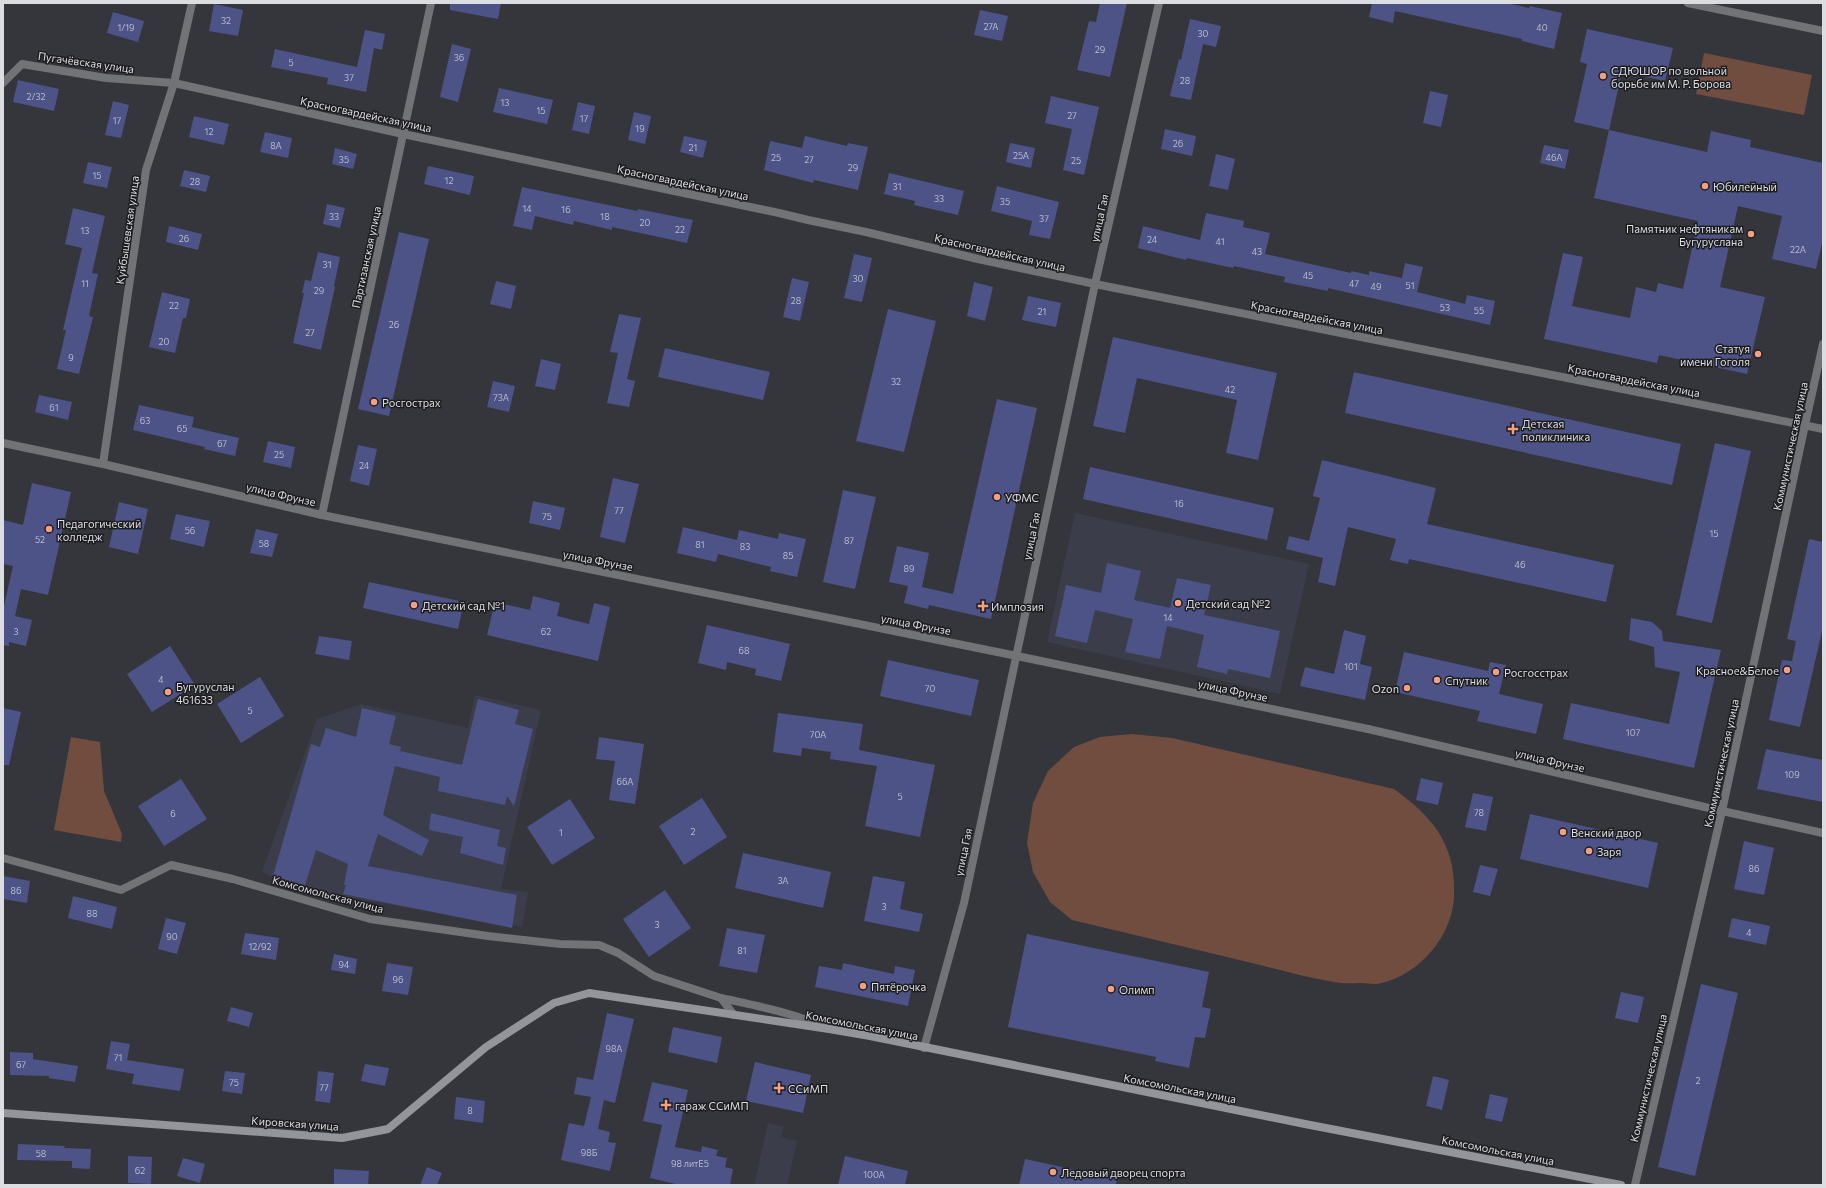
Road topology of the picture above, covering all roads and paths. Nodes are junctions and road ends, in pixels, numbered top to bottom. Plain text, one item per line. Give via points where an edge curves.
1 (192, 3) edge
2 (431, 3) edge
3 (1159, 3) edge
4 (1688, 3) edge
5 (1823, 31) edge
6 (3, 83) edge
7 (174, 83) junction
8 (403, 134) junction
9 (1095, 284) junction
10 (1823, 344) edge
11 (1805, 426) junction
12 (1823, 429) edge
13 (3, 443) edge
14 (103, 464) junction
15 (322, 515) junction
16 (1017, 656) junction
17 (1722, 811) junction
18 (1823, 833) edge
19 (3, 858) edge
20 (589, 993) joint
21 (721, 998) junction
22 (734, 1015) junction
23 (829, 1029) junction
24 (924, 1048) junction
25 (3, 1113) edge
26 (1621, 1185) edge
27 (1634, 1185) edge

1 - 7 street, Куйбышевская улица
2 - 8 street, Партизанская улица
3 - 9 street, улица Гая
4 - 5 street
6 - 7 street, Пугачёвская улица via 22,64 106,78
7 - 8 street, Красногвардейская улица
7 - 14 street, Куйбышевская улица via 146,170
8 - 9 street, Красногвардейская улица via 780,213 978,260
8 - 15 street, Партизанская улица
9 - 11 street, Красногвардейская улица
9 - 16 street, улица Гая
10 - 11 street, Коммунистическая улица
11 - 12 street, Красногвардейская улица
11 - 17 street, Коммунистическая улица
13 - 14 street, улица Фрунзе
14 - 15 street, улица Фрунзе
15 - 16 street, улица Фрунзе
16 - 17 street, улица Фрунзе via 1368,729
16 - 24 street, улица Гая via 964,903
17 - 18 street, улица Фрунзе
17 - 27 street, Коммунистическая улица
19 - 21 street, Комсомольская улица via 121,890 171,865 233,879 370,919 488,936 560,944 599,945 618,953 654,976
20 - 22 main road, Комсомольская улица
20 - 25 main road, Кировская улица via 554,1003 486,1048 388,1129 342,1138
21 - 22 street
21 - 23 street, Комсомольская улица via 774,1009
22 - 23 main road, Комсомольская улица
23 - 24 main road, Комсомольская улица
24 - 26 main road, Комсомольская улица

